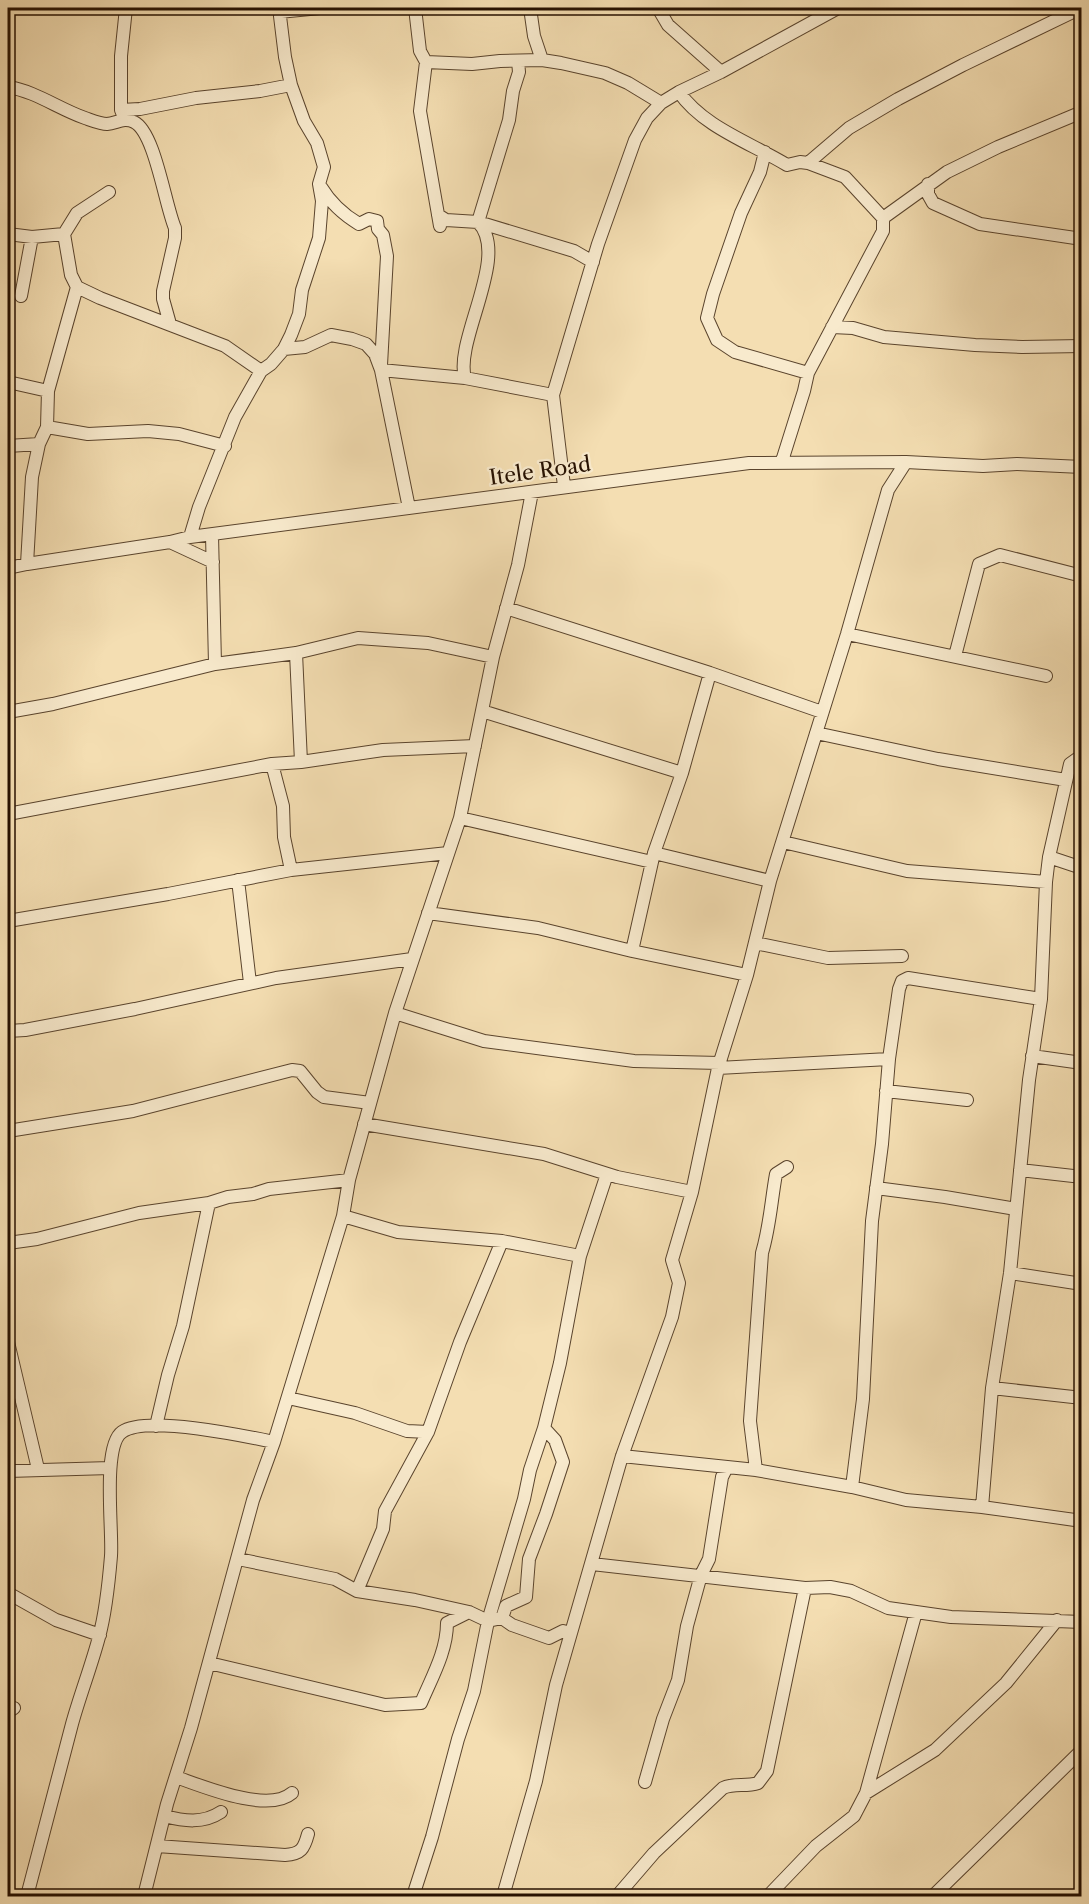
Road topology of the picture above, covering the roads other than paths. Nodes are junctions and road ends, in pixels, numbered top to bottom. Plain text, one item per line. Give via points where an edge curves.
1 (126, 8) edge
2 (320, 8) edge
3 (415, 8) edge
4 (530, 8) edge
5 (658, 8) edge
6 (838, 8) edge
7 (1081, 8) edge
8 (279, 10) edge
9 (542, 60) junction
10 (518, 61) junction
11 (426, 62) junction
12 (721, 72) junction
13 (291, 85) junction
14 (8, 87) edge
15 (679, 92) junction
16 (661, 104) junction
17 (1082, 112) edge
18 (123, 114) junction
19 (765, 152) junction
20 (808, 163) junction
21 (319, 184) junction
22 (928, 184) junction
23 (109, 192) dead end
24 (883, 218) junction
25 (477, 222) junction
26 (8, 234) edge
27 (64, 234) junction
28 (32, 237) junction
29 (1082, 239) edge
30 (598, 244) junction
31 (574, 251) junction
32 (593, 262) junction
33 (77, 287) junction
34 (21, 296) dead end
35 (163, 299) junction
36 (147, 317) junction
37 (170, 324) junction
38 (832, 327) junction
39 (1082, 346) edge
40 (284, 349) junction
41 (381, 370) junction
42 (261, 371) junction
43 (808, 373) junction
44 (465, 378) junction
45 (8, 382) edge
46 (48, 391) junction
47 (554, 395) junction
48 (47, 427) junction
49 (39, 444) junction
50 (8, 446) edge
51 (225, 446) junction
52 (782, 461) junction
53 (906, 462) junction
54 (1082, 466) edge
55 (564, 486) junction
56 (532, 492) junction
57 (409, 508) junction
58 (213, 535) junction
59 (190, 537) junction
60 (170, 542) junction
61 (213, 562) junction
62 (27, 564) junction
63 (8, 568) edge
64 (1082, 576) edge
65 (506, 608) junction
66 (847, 634) junction
67 (296, 653) junction
68 (955, 656) junction
69 (493, 657) junction
70 (215, 664) junction
71 (710, 673) junction
72 (1046, 676) dead end
73 (8, 711) edge
74 (482, 711) junction
75 (822, 712) junction
76 (816, 734) junction
77 (475, 746) junction
78 (1082, 759) edge
79 (301, 762) junction
80 (272, 764) junction
81 (682, 773) junction
82 (1066, 780) junction
83 (8, 814) edge
84 (460, 818) junction
85 (783, 842) junction
86 (448, 853) junction
87 (653, 857) junction
88 (1049, 857) junction
89 (1082, 868) edge
90 (291, 870) junction
91 (238, 879) junction
92 (770, 881) junction
93 (1046, 882) junction
94 (428, 913) junction
95 (8, 921) edge
96 (755, 943) junction
97 (632, 951) junction
98 (902, 956) dead end
99 (412, 960) junction
100 (747, 975) junction
101 (250, 983) junction
102 (1041, 999) junction
103 (395, 1013) junction
104 (8, 1031) edge
105 (1032, 1056) junction
106 (889, 1059) junction
107 (1082, 1063) edge
108 (719, 1065) junction
109 (886, 1091) junction
110 (967, 1100) dead end
111 (370, 1103) junction
112 (364, 1124) junction
113 (8, 1131) edge
114 (787, 1167) dead end
115 (1020, 1170) junction
116 (607, 1174) junction
117 (1082, 1177) edge
118 (349, 1180) junction
119 (876, 1188) junction
120 (692, 1192) junction
121 (208, 1203) junction
122 (1016, 1209) junction
123 (343, 1216) junction
124 (502, 1241) junction
125 (8, 1243) edge
126 (579, 1256) junction
127 (1010, 1273) junction
128 (1082, 1284) edge
129 (8, 1342) edge
130 (992, 1388) junction
131 (288, 1398) junction
132 (1082, 1398) edge
133 (156, 1426) junction
134 (544, 1428) junction
135 (428, 1432) junction
136 (274, 1442) junction
137 (622, 1455) junction
138 (727, 1467) junction
139 (110, 1468) junction
140 (38, 1470) junction
141 (756, 1470) junction
142 (8, 1471) edge
143 (852, 1486) junction
144 (982, 1507) junction
145 (1082, 1521) edge
146 (238, 1559) junction
147 (592, 1564) junction
148 (701, 1575) junction
149 (805, 1588) junction
150 (357, 1591) junction
151 (8, 1593) edge
152 (469, 1612) junction
153 (916, 1612) junction
154 (502, 1618) junction
155 (1057, 1620) junction
156 (488, 1621) junction
157 (1082, 1622) edge
158 (571, 1633) junction
159 (100, 1635) junction
160 (209, 1663) junction
161 (1082, 1750) edge
162 (176, 1777) junction
163 (645, 1782) dead end
164 (292, 1793) dead end
165 (866, 1793) junction
166 (221, 1812) dead end
167 (164, 1816) junction
168 (309, 1834) dead end
169 (158, 1846) junction
170 (1082, 1891) edge
171 (27, 1896) edge
172 (144, 1896) edge
173 (412, 1896) edge
174 (503, 1896) edge
175 (617, 1896) edge
176 (768, 1896) edge
177 (933, 1896) edge
178 (1077, 1896) edge

1 - 18 street via 121,56
2 - 8 street
3 - 11 street via 420,51
4 - 9 street
5 - 12 street via 668,25
6 - 12 street
7 - 20 street via 898,99 849,128
8 - 13 street
9 - 10 street
9 - 16 street via 605,73
10 - 11 street
10 - 25 street via 509,120
11 - 25 street via 420,111 439,220
12 - 15 street
13 - 18 street via 196,98
13 - 21 street via 304,121 317,142 324,167
14 - 18 street via 106,124
15 - 16 street
15 - 19 street via 692,109
16 - 30 street via 647,118 635,140
17 - 22 street via 998,147
18 - 35 street via 143,128 150,141 175,228
19 - 20 street via 787,165
19 - 43 street via 707,318 717,340 735,352
20 - 24 street via 845,177
21 - 40 street via 319,238 299,314
21 - 41 street via 332,203 359,224 369,219 377,221 383,235 387,267
22 - 24 street
22 - 29 street via 933,202 980,224
23 - 27 street via 77,213
24 - 38 street via 883,231
25 - 31 street
25 - 44 street via 486,230 488,247 483,285 467,344
26 - 28 street
27 - 28 street
27 - 33 street
28 - 34 street
30 - 31 street
30 - 32 street
31 - 32 street
32 - 47 street
33 - 36 street
33 - 46 street
35 - 36 street
35 - 37 street
36 - 37 street
37 - 42 street via 225,346
38 - 39 street via 884,337 975,345
38 - 43 street
40 - 41 street via 305,347 332,335 352,339 366,344
40 - 42 street
41 - 44 street
41 - 57 street
42 - 51 street via 235,417
43 - 52 street
44 - 47 street
45 - 46 street
46 - 48 street
47 - 55 street
48 - 49 street
48 - 51 street via 88,434 148,430
49 - 50 street
49 - 62 street via 32,477
51 - 59 street
52 - 53 street, Itele Road
52 - 55 street, Itele Road
53 - 54 street, Itele Road
53 - 66 street via 888,490
55 - 56 street, Itele Road
56 - 57 street, Itele Road
56 - 65 street
57 - 58 street, Itele Road
58 - 59 street, Itele Road
58 - 61 street
59 - 60 street, Itele Road
60 - 61 street
60 - 62 street, Itele Road
61 - 70 street
62 - 63 street, Itele Road
64 - 68 street via 1000,555 979,564
65 - 69 street
65 - 71 street
66 - 68 street
66 - 75 street
67 - 69 street via 358,638 428,643
67 - 70 street
67 - 79 street
68 - 72 street
69 - 74 street
70 - 73 street
71 - 75 street
71 - 81 street
74 - 77 street
74 - 81 street
75 - 76 street
76 - 82 street
76 - 85 street
77 - 79 street via 383,750
77 - 84 street
78 - 82 street via 1070,765
79 - 80 street
80 - 83 street
80 - 90 street via 283,806
81 - 87 street
82 - 88 street
84 - 86 street
84 - 87 street
85 - 92 street
85 - 93 street via 908,871
86 - 90 street
86 - 94 street
87 - 92 street
87 - 97 street
88 - 89 street
88 - 93 street
90 - 91 street
91 - 95 street
91 - 101 street
92 - 96 street
93 - 102 street
94 - 97 street via 538,927
94 - 99 street
96 - 98 street via 828,958
96 - 100 street
97 - 100 street
99 - 101 street
99 - 103 street
100 - 108 street
101 - 104 street via 135,1009
102 - 105 street
102 - 106 street via 908,978 899,988
103 - 108 street via 484,1041 634,1061
103 - 111 street
105 - 107 street
105 - 115 street
106 - 108 street
106 - 109 street
108 - 120 street
109 - 110 street
109 - 119 street
111 - 112 street
111 - 113 street via 324,1097 300,1071 292,1070 133,1112
112 - 116 street via 544,1154
112 - 118 street
114 - 141 street via 776,1174 770,1226 762,1253 750,1421
115 - 117 street
115 - 122 street
116 - 120 street
116 - 126 street
118 - 121 street via 269,1189
118 - 123 street
119 - 122 street
119 - 143 street via 863,1399
120 - 137 street via 672,1260 679,1283 672,1317
121 - 125 street via 139,1213
121 - 133 street via 183,1326
122 - 127 street
123 - 124 street via 398,1232
123 - 131 street
124 - 126 street
124 - 135 street
126 - 134 street
127 - 128 street
127 - 130 street
129 - 140 street
130 - 132 street
130 - 144 street
131 - 135 street via 355,1413 406,1431
131 - 136 street
133 - 136 street
133 - 139 street via 132,1427 121,1432 114,1441
134 - 154 street via 555,1440 562,1462 529,1559 526,1597 506,1606
134 - 156 street
135 - 150 street via 385,1511 383,1529
136 - 146 street via 253,1500
137 - 138 street
137 - 147 street
138 - 141 street
138 - 148 street via 709,1559
139 - 140 street
139 - 159 street via 111,1555
140 - 142 street
141 - 143 street
143 - 144 street via 906,1500
144 - 145 street
146 - 150 street via 335,1579
146 - 160 street
147 - 148 street
147 - 158 street
148 - 149 street
148 - 163 street via 678,1680
149 - 153 street via 851,1591 888,1608
149 - 175 street via 767,1771 758,1783 723,1788 654,1853
150 - 152 street
151 - 159 street via 56,1620
152 - 156 street
152 - 160 street via 447,1623 441,1656 421,1703 385,1706
153 - 155 street via 951,1617
153 - 165 street
154 - 156 street
154 - 158 street via 549,1638 563,1631
155 - 157 street
155 - 165 street via 1006,1683 935,1750
156 - 173 street via 474,1691
158 - 174 street via 536,1781
159 - 171 street via 72,1722
160 - 162 street
161 - 177 street
162 - 164 street via 220,1792 270,1801
162 - 167 street
165 - 176 street via 854,1816 816,1846
166 - 167 street via 191,1821
167 - 169 street
168 - 169 street via 304,1848 285,1855
169 - 172 street
170 - 178 street

